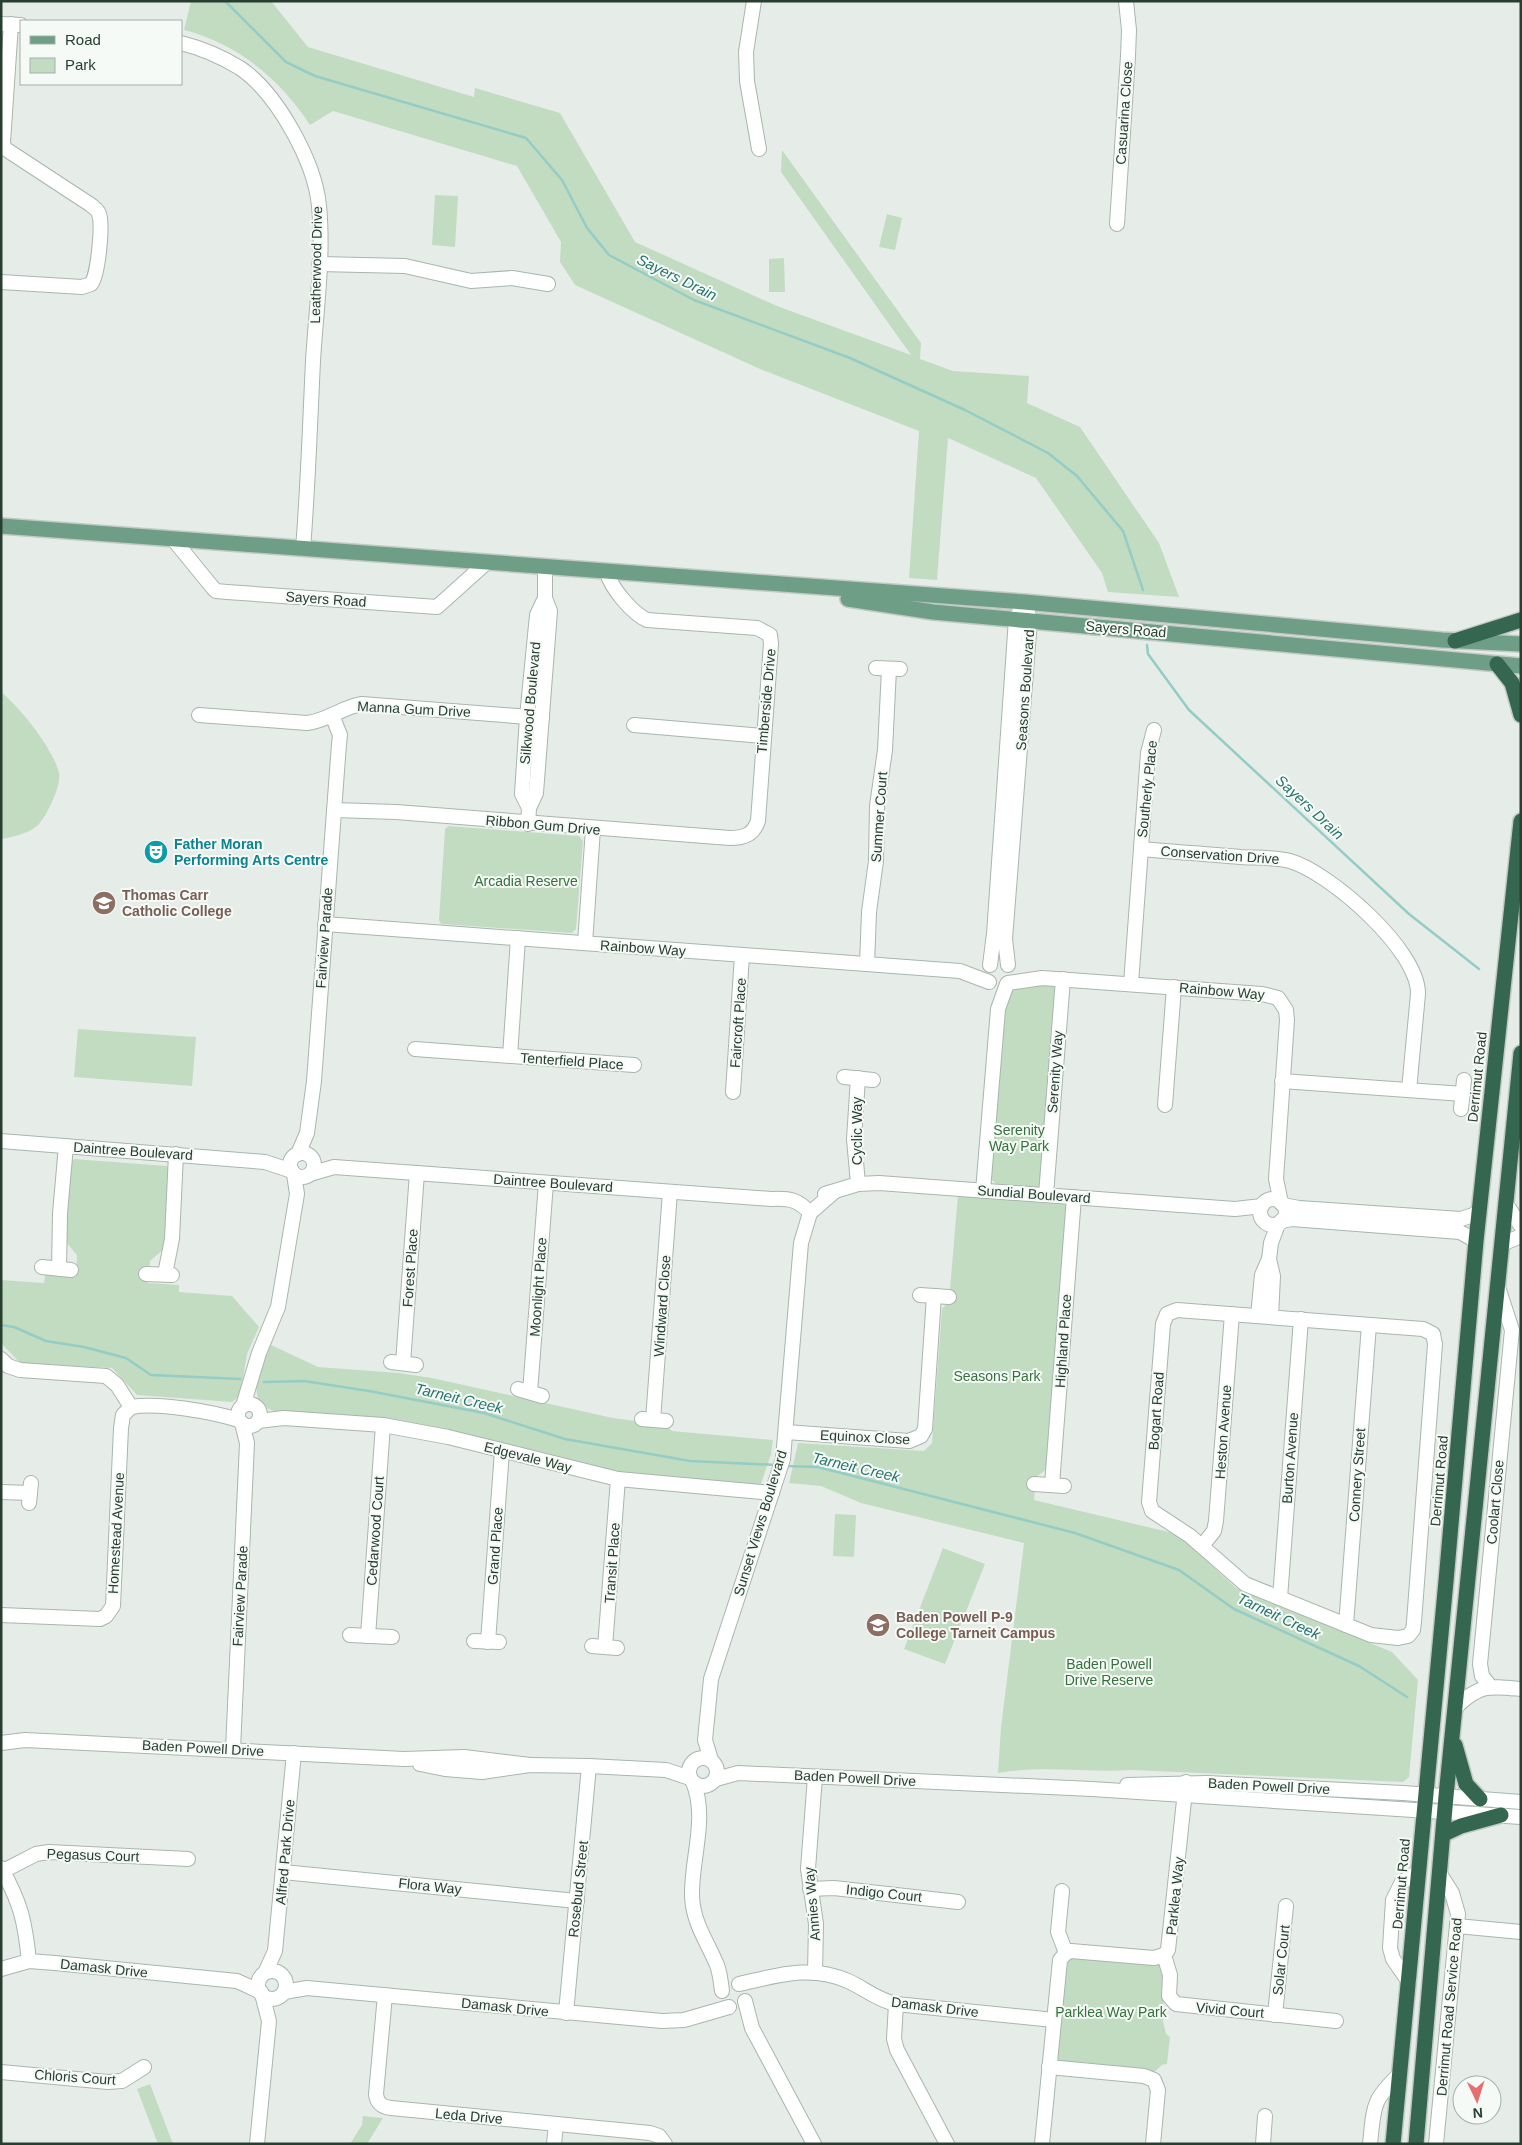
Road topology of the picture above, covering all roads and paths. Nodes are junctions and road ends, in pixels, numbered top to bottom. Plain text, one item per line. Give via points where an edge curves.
1 (754, 1) edge
2 (1126, 1) edge
3 (11, 24) edge
4 (182, 43) edge
5 (759, 149) dead end
6 (1116, 224) dead end
7 (319, 264) junction
8 (1, 282) edge
9 (548, 284) dead end
10 (1, 526) edge
11 (173, 539) junction
12 (303, 549) junction
13 (486, 563) junction
14 (545, 567) junction
15 (608, 573) junction
16 (732, 582) junction
17 (545, 598) junction
18 (1024, 602) junction
19 (1023, 620) junction
20 (1521, 620) edge
21 (1304, 627) junction
22 (1455, 641) junction
23 (1521, 644) edge
24 (1304, 647) junction
25 (1497, 664) junction
26 (1521, 666) edge
27 (889, 668) dead end
28 (199, 715) dead end
29 (332, 715) junction
30 (1521, 715) edge
31 (527, 717) junction
32 (542, 718) junction
33 (634, 726) dead end
34 (1154, 730) dead end
35 (763, 736) junction
36 (529, 808) junction
37 (334, 810) junction
38 (1521, 821) edge
39 (528, 824) junction
40 (593, 830) junction
41 (750, 834) joint
42 (1141, 849) junction
43 (325, 924) junction
44 (518, 938) junction
45 (585, 943) junction
46 (742, 955) junction
47 (867, 964) junction
48 (990, 966) junction
49 (1009, 966) junction
50 (960, 971) junction
51 (1042, 978) junction
52 (1062, 979) junction
53 (990, 982) junction
54 (1008, 984) junction
55 (1131, 984) junction
56 (1174, 987) junction
57 (998, 1009) junction
58 (415, 1049) dead end
59 (1521, 1053) edge
60 (510, 1056) junction
61 (634, 1065) dead end
62 (873, 1080) dead end
63 (1464, 1080) dead end
64 (1282, 1081) junction
65 (1410, 1090) junction
66 (733, 1092) dead end
67 (1165, 1105) dead end
68 (1, 1141) edge
69 (66, 1146) junction
70 (176, 1154) junction
71 (302, 1165) junction
72 (417, 1173) junction
73 (1276, 1179) junction
74 (546, 1183) junction
75 (858, 1184) junction
76 (983, 1190) junction
77 (670, 1192) junction
78 (1046, 1195) junction
79 (1074, 1197) junction
80 (1282, 1204) junction
81 (1506, 1204) junction
82 (806, 1210) junction
83 (1479, 1213) junction
84 (1269, 1216) junction
85 (1521, 1226) edge
86 (1521, 1236) edge
87 (1476, 1241) junction
88 (1502, 1244) junction
89 (42, 1267) dead end
90 (146, 1274) dead end
91 (1498, 1287) junction
92 (920, 1295) dead end
93 (934, 1296) junction
94 (949, 1297) dead end
95 (1232, 1314) junction
96 (1264, 1316) junction
97 (1301, 1319) junction
98 (1369, 1324) junction
99 (1, 1359) edge
100 (403, 1363) dead end
101 (530, 1392) dead end
102 (132, 1407) junction
103 (249, 1415) junction
104 (654, 1420) dead end
105 (383, 1425) junction
106 (786, 1432) junction
107 (502, 1451) junction
108 (618, 1479) junction
109 (1034, 1484) dead end
110 (1, 1492) edge
111 (30, 1493) dead end
112 (772, 1493) junction
113 (1202, 1546) junction
114 (1280, 1598) junction
115 (1, 1615) edge
116 (1346, 1625) junction
117 (350, 1635) dead end
118 (368, 1636) junction
119 (392, 1637) dead end
120 (487, 1642) dead end
121 (605, 1647) dead end
122 (1490, 1686) junction
123 (1521, 1690) edge
124 (1456, 1707) junction
125 (1452, 1736) junction
126 (1, 1743) edge
127 (233, 1749) junction
128 (294, 1753) junction
129 (589, 1766) junction
130 (700, 1768) junction
131 (738, 1773) junction
132 (815, 1777) junction
133 (712, 1783) junction
134 (1185, 1789) junction
135 (1424, 1795) junction
136 (1480, 1798) junction
137 (1521, 1802) edge
138 (1446, 1804) junction
139 (700, 1806) junction
140 (1424, 1810) junction
141 (1501, 1815) junction
142 (1521, 1817) edge
143 (1444, 1834) junction
144 (188, 1859) dead end
145 (2, 1870) edge
146 (283, 1872) junction
147 (1418, 1872) junction
148 (1440, 1874) junction
149 (810, 1889) junction
150 (1062, 1891) dead end
151 (577, 1901) junction
152 (958, 1902) dead end
153 (1286, 1906) dead end
154 (1457, 1926) junction
155 (1521, 1932) edge
156 (275, 1951) junction
157 (1066, 1953) junction
158 (1164, 1956) junction
159 (29, 1961) junction
160 (718, 1966) junction
161 (1, 1969) edge
162 (815, 1972) junction
163 (263, 1975) junction
164 (283, 1976) junction
165 (763, 1980) junction
166 (237, 1981) junction
167 (1408, 1982) junction
168 (736, 1984) junction
169 (307, 1988) junction
170 (722, 1992) junction
171 (262, 1993) junction
172 (281, 1994) junction
173 (385, 1995) junction
174 (746, 2000) junction
175 (896, 2004) junction
176 (730, 2007) junction
177 (566, 2013) junction
178 (703, 2013) junction
179 (1275, 2014) junction
180 (1054, 2020) junction
181 (268, 2021) junction
182 (1336, 2021) dead end
183 (752, 2028) junction
184 (144, 2067) dead end
185 (1049, 2067) junction
186 (1, 2072) edge
187 (1400, 2074) junction
188 (1265, 2116) dead end
189 (556, 2124) junction
190 (257, 2144) edge
191 (554, 2144) edge
192 (665, 2144) edge
193 (814, 2144) edge
194 (947, 2144) edge
195 (1042, 2144) edge
196 (1153, 2144) edge
197 (1262, 2144) edge
198 (1370, 2144) edge
199 (1393, 2144) edge
200 (1416, 2144) edge
201 (1436, 2144) edge

1 - 5 street via 746,52 747,81
2 - 6 street, Casuarina Close via 1128,47
3 - 8 street via 4,130 9,147 96,210 100,222 96,274 91,284 82,287
4 - 7 street, Leatherwood Drive via 198,47 241,69 264,91 288,122 307,159 319,205
7 - 9 street via 405,266 471,280 512,278
7 - 12 street, Leatherwood Drive
10 - 11 main road, Sayers Road
11 - 12 main road, Sayers Road
11 - 13 street, Sayers Road via 216,591 236,593 437,607
12 - 13 main road, Sayers Road
13 - 14 main road, Sayers Road
14 - 15 main road, Sayers Road
14 - 17 street, Silkwood Boulevard
15 - 16 main road, Sayers Road
15 - 35 street, Timberside Drive via 610,582 634,611 647,620 757,628 766,632 771,644
16 - 18 main road, Sayers Road
16 - 19 main road, Sayers Road via 933,612
17 - 31 street, Silkwood Boulevard via 537,615
17 - 32 street, Silkwood Boulevard via 550,612
18 - 19 street, Seasons Boulevard
18 - 21 main road, Sayers Road
19 - 24 main road, Sayers Road
19 - 48 street, Seasons Boulevard
19 - 49 street, Seasons Boulevard via 1006,939
20 - 22 highway
21 - 22 main road, Sayers Road
21 - 24 main road
22 - 23 main road, Sayers Road
24 - 25 main road, Sayers Road
25 - 26 main road, Sayers Road
25 - 30 highway via 1512,683
27 - 47 street, Summer Court
28 - 29 street, Manna Gum Drive via 307,723
29 - 31 street, Manna Gum Drive via 362,704
29 - 37 street, Fairview Parade via 340,736
31 - 32 street, Manna Gum Drive
31 - 36 street, Silkwood Boulevard via 522,794
32 - 36 street, Silkwood Boulevard via 536,793
33 - 35 street
34 - 42 street, Southerly Place via 1148,753
35 - 41 street, Timberside Drive via 758,821
36 - 39 street, Silkwood Boulevard
37 - 39 street, Ribbon Gum Drive
37 - 43 street, Fairview Parade
38 - 83 highway, Derrimut Road
39 - 40 street, Ribbon Gum Drive
40 - 41 street, Ribbon Gum Drive via 730,838
40 - 45 street
42 - 55 street, Conservation Drive
42 - 65 street, Conservation Drive via 1287,861 1330,882 1350,898 1389,934 1417,981
43 - 44 street, Rainbow Way
43 - 71 street, Fairview Parade via 312,1103
44 - 45 street, Rainbow Way
44 - 60 street, Tenterfield Place
45 - 46 street, Rainbow Way
46 - 47 street, Rainbow Way
46 - 66 street, Faircroft Place
47 - 50 street, Rainbow Way
48 - 49 street via 1001,962
48 - 50 street, Rainbow Way
48 - 53 street via 987,972
49 - 51 street, Rainbow Way
49 - 54 street via 1012,976
50 - 53 street, Rainbow Way
51 - 52 street, Rainbow Way
51 - 54 street, Rainbow Way
52 - 55 street, Rainbow Way
52 - 78 street, Serenity Way
53 - 54 street via 1001,986
53 - 57 street
54 - 57 street
55 - 56 street, Rainbow Way
56 - 64 street, Rainbow Way via 1278,998 1287,1015
56 - 67 street
57 - 76 street
58 - 60 street, Tenterfield Place
59 - 81 highway
60 - 61 street, Tenterfield Place
62 - 75 street, Cyclic Way via 851,1078
63 - 65 street via 1462,1102
64 - 65 street
64 - 73 street, Rainbow Way
68 - 69 street, Daintree Boulevard
69 - 70 street, Daintree Boulevard
69 - 89 street via 60,1213 65,1270
70 - 71 street, Daintree Boulevard
70 - 90 street via 169,1274
71 - 72 street, Daintree Boulevard
71 - 103 street, Fairview Parade via 278,1308 259,1353
72 - 74 street, Daintree Boulevard
72 - 100 street, Forest Place
73 - 80 street, Rainbow Way
73 - 84 street, Rainbow Way
74 - 77 street, Daintree Boulevard
74 - 101 street, Moonlight Place
75 - 76 street, Sundial Boulevard
75 - 82 street, Sundial Boulevard via 834,1192
76 - 78 street, Sundial Boulevard
77 - 82 street, Daintree Boulevard via 790,1198
77 - 104 street, Windward Close
78 - 79 street, Sundial Boulevard
79 - 84 street, Sundial Boulevard via 1235,1209
79 - 109 street, Highland Place via 1058,1485
80 - 83 street via 1299,1208 1461,1219
80 - 84 street, Rainbow Way via 1285,1215
81 - 85 street
81 - 88 highway
82 - 106 street, Sunset Views Boulevard
83 - 87 highway, Derrimut Road
84 - 87 street, Sundial Boulevard via 1460,1232
84 - 96 street, Rainbow Way via 1271,1243
86 - 88 street
87 - 135 highway, Derrimut Road
88 - 91 highway
91 - 122 street, Coolart Close via 1512,1330 1480,1664 1482,1676
91 - 124 highway
92 - 93 street
93 - 94 street
93 - 106 street, Equinox Close via 921,1436 909,1441
95 - 96 street
95 - 113 street, Heston Avenue via 1216,1521 1214,1531
95 - 113 street, Bogart Road via 1177,1310 1165,1316 1149,1507
96 - 97 street
97 - 98 street
97 - 114 street, Burton Avenue
98 - 116 street, Connery Street
98 - 116 street via 1423,1329 1433,1334 1435,1344 1414,1627 1408,1636 1398,1638 1375,1636
99 - 102 street via 8,1366 20,1370 106,1376 117,1385
102 - 103 street, Edgevale Way
102 - 115 street, Homestead Avenue via 123,1415 121,1428 111,1612 93,1619
103 - 105 street, Edgevale Way
103 - 127 street, Fairview Parade
105 - 107 street, Edgevale Way
105 - 118 street, Cedarwood Court
106 - 112 street, Sunset Views Boulevard via 781,1466
107 - 108 street, Edgevale Way
107 - 120 street, Grand Place
108 - 112 street, Edgevale Way
108 - 121 street, Transit Place
110 - 111 street
112 - 130 street, Sunset Views Boulevard via 713,1670
113 - 114 street via 1240,1580
114 - 116 street
117 - 118 street
118 - 119 street
122 - 123 street
122 - 124 street via 1472,1692
124 - 125 highway
125 - 136 highway via 1466,1784
125 - 138 highway
126 - 127 street, Baden Powell Drive via 25,1740
127 - 128 street, Baden Powell Drive
128 - 129 street, Baden Powell Drive via 464,1764
128 - 146 street, Alfred Park Drive
129 - 130 street, Baden Powell Drive via 666,1770
129 - 151 street, Rosebud Street
130 - 131 street, Baden Powell Drive
130 - 133 street via 700,1786
130 - 133 street via 718,1770
130 - 139 street
131 - 132 street, Baden Powell Drive
131 - 133 street, Baden Powell Drive
132 - 134 street, Baden Powell Drive via 1092,1789
132 - 149 street, Annies Way via 808,1859
133 - 139 street
134 - 135 street, Baden Powell Drive
134 - 140 street, Baden Powell Drive
134 - 158 street, Parklea Way via 1170,1943
135 - 138 street, Baden Powell Drive
135 - 140 highway, Derrimut Road
136 - 137 street
136 - 138 street
138 - 140 street, Baden Powell Drive
138 - 141 street
138 - 143 highway
139 - 160 street via 693,1907 700,1932
140 - 147 highway, Derrimut Road
141 - 142 street
141 - 143 highway
143 - 148 highway
144 - 145 street, Pegasus Court via 49,1852 36,1854
145 - 159 street via 22,1911
146 - 151 street, Flora Way
146 - 156 street, Alfred Park Drive
147 - 167 highway, Derrimut Road
147 - 167 street via 1402,1882 1393,1900 1390,1948
148 - 154 street, Derrimut Road Service Road via 1456,1903
148 - 200 highway
149 - 152 street, Indigo Court via 834,1888
149 - 162 street, Annies Way via 816,1924
150 - 157 street via 1058,1932
151 - 177 street, Rosebud Street
153 - 179 street, Solar Court
154 - 155 street
154 - 201 street, Derrimut Road Service Road
156 - 163 street, Alfred Park Drive
156 - 164 street, Alfred Park Drive
157 - 158 street
157 - 180 street via 1060,1960
158 - 179 street, Vivid Court via 1170,1975 1169,1996 1176,2004
159 - 161 street, Damask Drive
159 - 166 street, Damask Drive
160 - 168 street
160 - 170 street
162 - 165 street, Damask Drive via 785,1972
162 - 175 street, Damask Drive via 846,1980
163 - 164 street via 273,1971
163 - 166 street, Damask Drive
163 - 171 street via 259,1984
164 - 169 street, Damask Drive
164 - 172 street via 286,1985
165 - 168 street, Damask Drive
165 - 174 street, Damask Drive
166 - 171 street, Damask Drive
167 - 187 highway, Derrimut Road
168 - 170 street via 727,1985
168 - 174 street via 746,1991
169 - 172 street, Damask Drive
169 - 173 street, Damask Drive
170 - 176 street via 722,2000
170 - 178 street, Damask Drive
171 - 172 street via 270,1998
171 - 181 street
172 - 181 street
173 - 177 street, Damask Drive
173 - 189 street, Leda Drive via 376,2089 382,2106
174 - 176 street via 740,2007
174 - 183 street
175 - 180 street, Damask Drive
175 - 194 street via 894,2038 897,2050
176 - 178 street, Damask Drive
176 - 183 street
177 - 178 street, Damask Drive via 670,2022
179 - 182 street, Vivid Court
180 - 185 street
181 - 190 street
183 - 193 street
184 - 186 street, Chloris Court via 122,2081 108,2082
185 - 195 street
185 - 196 street via 1144,2076 1154,2080 1158,2090
187 - 198 street via 1376,2102
187 - 199 highway, Derrimut Road
188 - 197 street
189 - 191 street
189 - 192 street, Leda Drive via 650,2133 659,2136

